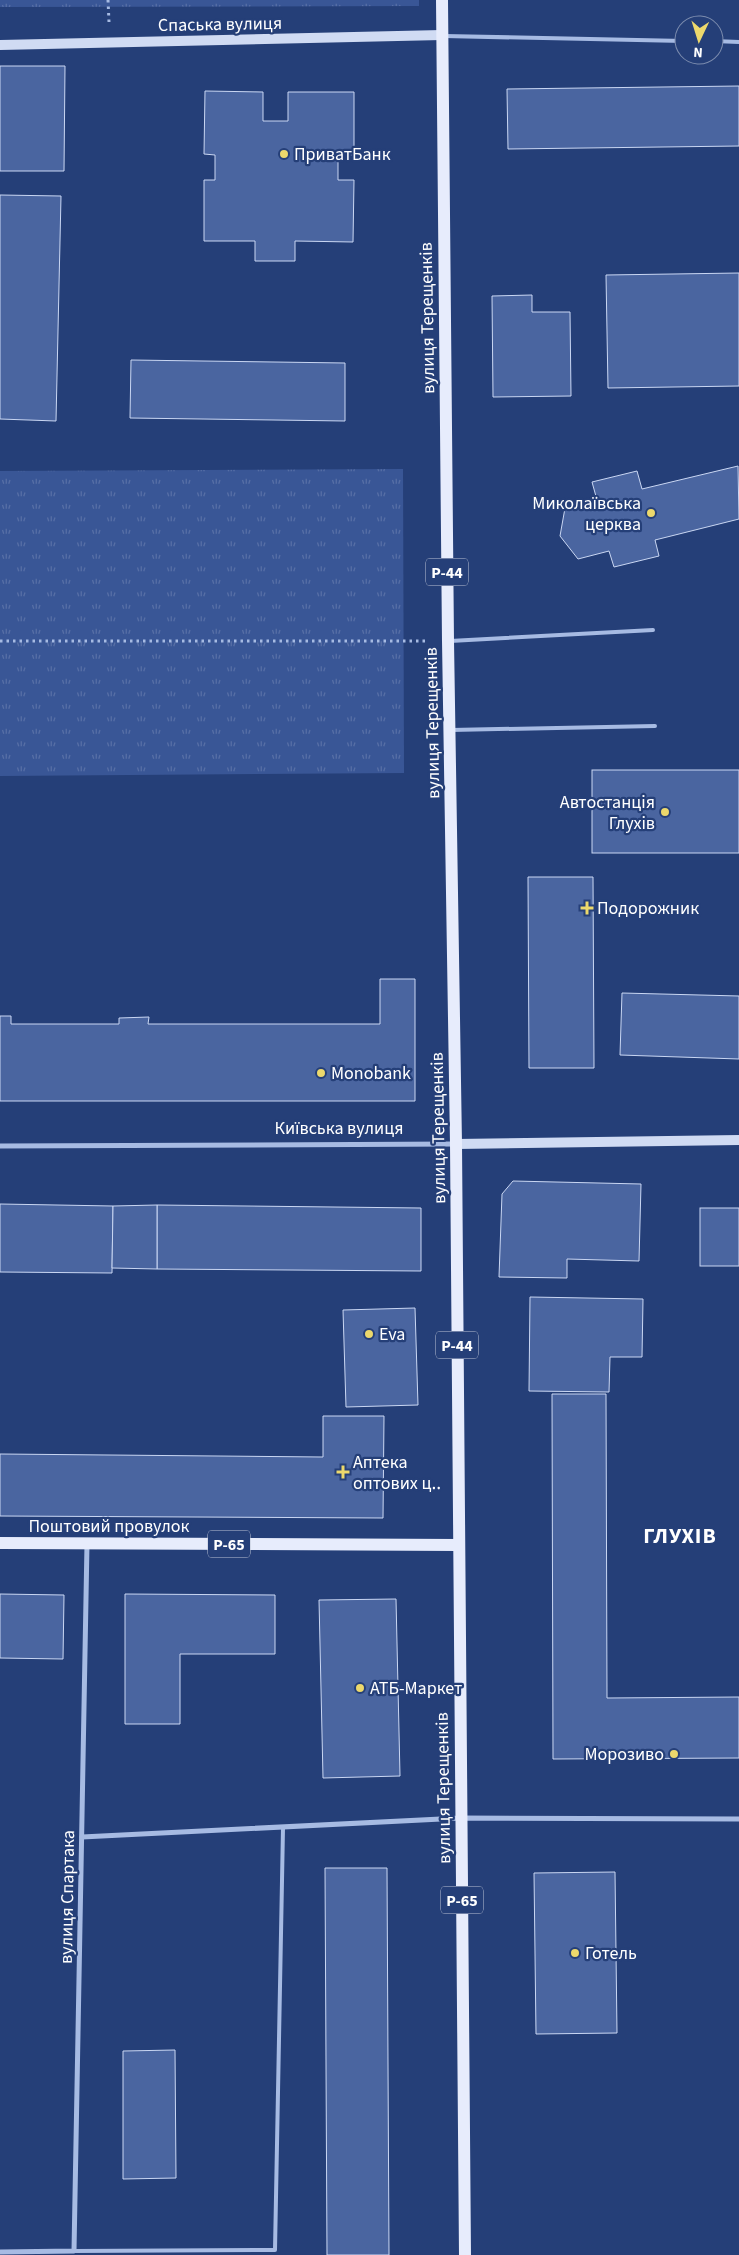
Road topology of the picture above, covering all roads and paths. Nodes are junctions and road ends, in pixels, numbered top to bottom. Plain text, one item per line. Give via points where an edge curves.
1 (442, 0) edge
2 (442, 36) junction
3 (674, 41) edge
4 (724, 41) edge
5 (739, 42) edge
6 (0, 45) edge
7 (653, 630) dead end
8 (0, 641) edge
9 (448, 641) junction
10 (655, 726) dead end
11 (451, 730) junction
12 (739, 1140) edge
13 (456, 1144) junction
14 (0, 1146) edge
15 (0, 1543) edge
16 (87, 1544) junction
17 (459, 1545) junction
18 (461, 1818) junction
19 (739, 1819) edge
20 (283, 1828) junction
21 (82, 1836) junction
22 (74, 2251) junction
23 (0, 2252) edge
24 (50, 2253) edge
25 (465, 2255) edge

1 - 2 main road, вулиця Терещенків / Р-44
2 - 3 lane
2 - 6 street, Спаська вулиця
2 - 9 main road, вулиця Терещенків / Р-44
4 - 5 lane
7 - 9 lane
8 - 9 path
9 - 11 main road, вулиця Терещенків / Р-44
10 - 11 lane
11 - 13 main road, вулиця Терещенків / Р-44
12 - 13 street, Київська вулиця
13 - 14 street, Київська вулиця
13 - 17 main road, вулиця Терещенків / Р-44
15 - 16 main road, Поштовий провулок / Р-65
16 - 17 main road, Поштовий провулок / Р-65
16 - 21 street, вулиця Спартака
17 - 18 main road, вулиця Терещенків / Р-65
18 - 19 street
18 - 20 street
18 - 25 main road, вулиця Терещенків / Р-65
20 - 21 street
20 - 22 lane via 275,2250
21 - 22 street, вулиця Спартака
22 - 24 street
23 - 24 street

